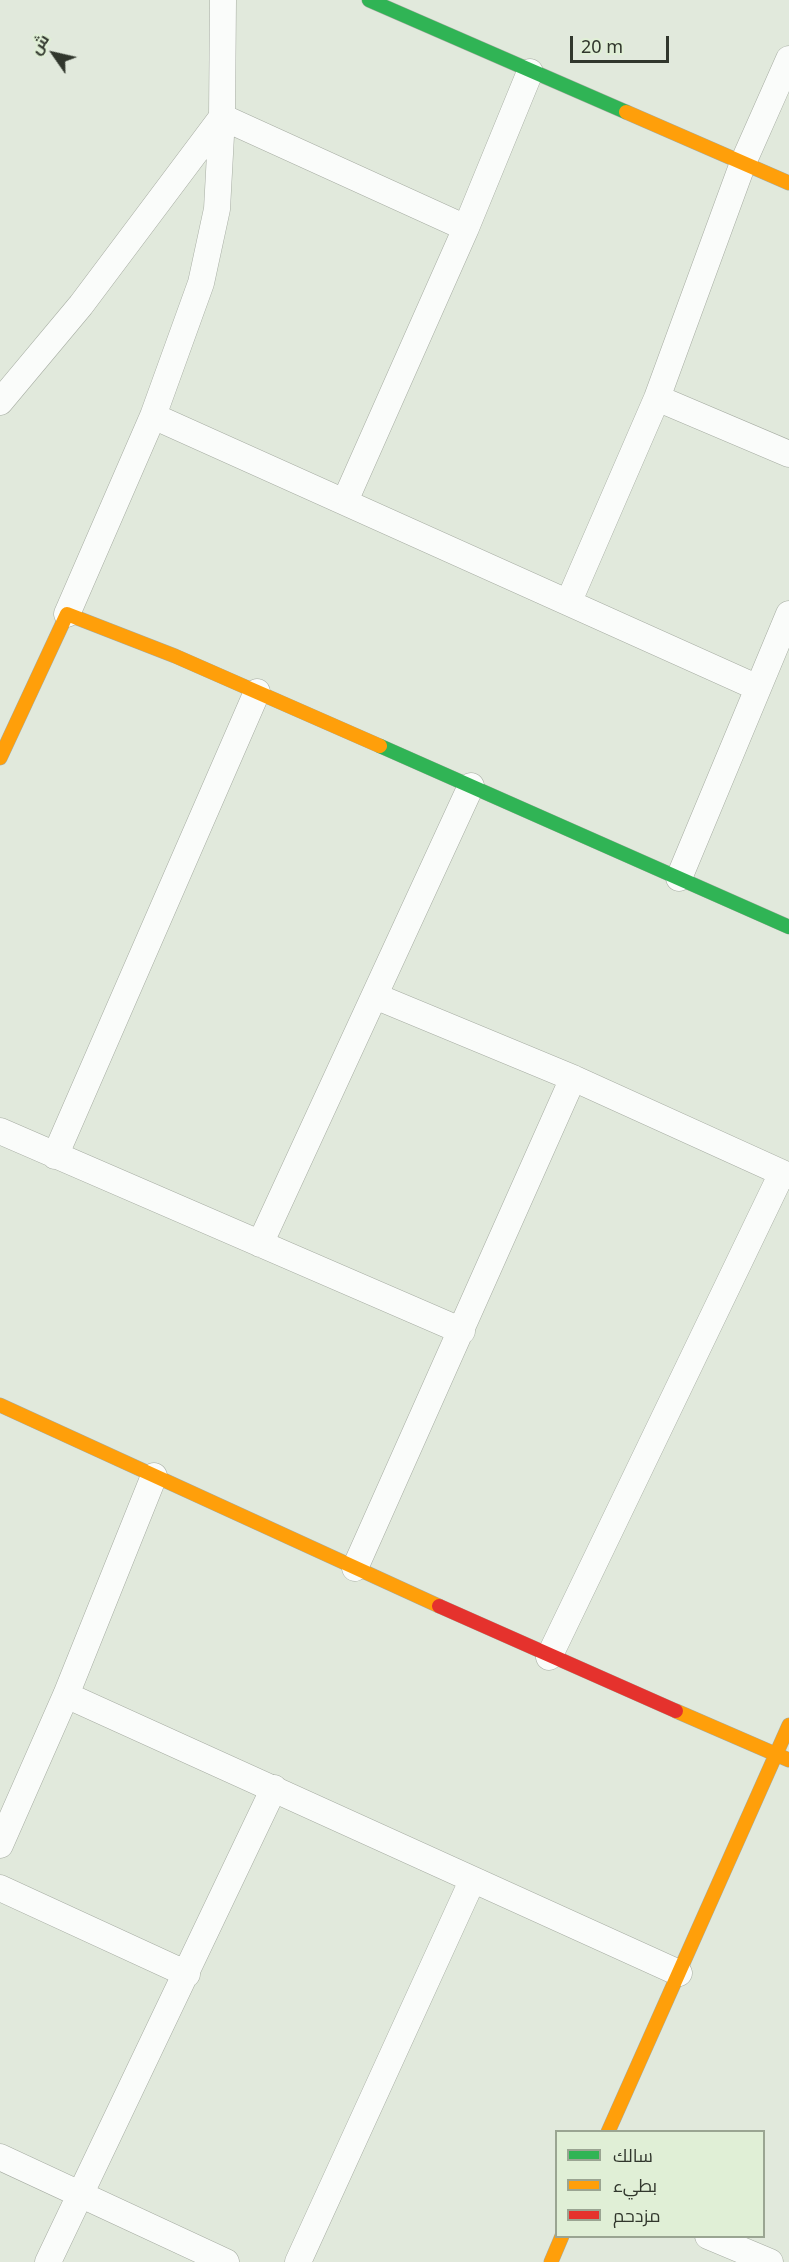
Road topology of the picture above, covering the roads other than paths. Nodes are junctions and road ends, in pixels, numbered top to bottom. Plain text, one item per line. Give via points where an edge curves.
1 (223, 0) edge
2 (369, 0) edge
3 (789, 59) edge
4 (530, 72) junction
5 (222, 117) junction
6 (743, 163) junction
7 (789, 183) edge
8 (466, 228) junction
9 (657, 398) junction
10 (0, 402) edge
11 (153, 416) junction
12 (789, 454) edge
13 (345, 501) junction
14 (569, 601) junction
15 (67, 614) junction
16 (789, 614) edge
17 (756, 687) junction
18 (257, 692) junction
19 (0, 758) edge
20 (471, 786) junction
21 (679, 878) junction
22 (789, 927) edge
23 (375, 996) junction
24 (573, 1078) junction
25 (0, 1131) edge
26 (55, 1156) junction
27 (786, 1174) edge
28 (260, 1244) junction
29 (462, 1331) junction
30 (0, 1405) edge
31 (154, 1476) junction
32 (355, 1568) junction
33 (549, 1658) junction
34 (66, 1695) junction
35 (789, 1725) edge
36 (783, 1757) edge
37 (274, 1788) junction
38 (0, 1845) edge
39 (472, 1881) junction
40 (0, 1888) edge
41 (679, 1973) junction
42 (188, 1974) junction
43 (609, 2130) edge
44 (0, 2157) edge
45 (80, 2196) junction
46 (561, 2238) edge
47 (713, 2238) edge
48 (48, 2262) edge
49 (226, 2262) edge
50 (298, 2262) edge
51 (551, 2262) edge
52 (770, 2262) edge

1 - 5 street
2 - 4 street
3 - 6 street
4 - 6 street
4 - 8 street
5 - 8 street
5 - 10 street via 81,305
5 - 11 street via 217,209 201,283
6 - 7 street
6 - 9 street
8 - 13 street
9 - 12 street
9 - 14 street
11 - 13 street
11 - 15 street
13 - 14 street
14 - 17 street
15 - 18 street
15 - 19 street
16 - 17 street
17 - 21 street
18 - 20 street
18 - 26 street
20 - 21 street
20 - 23 street
21 - 22 street
23 - 24 street
23 - 28 street
24 - 27 street
24 - 29 street
25 - 26 street
26 - 28 street
27 - 33 street
28 - 29 street
29 - 32 street
30 - 31 street
31 - 32 street
31 - 34 street
32 - 33 street
33 - 36 street
34 - 37 street
34 - 38 street
35 - 36 street
36 - 41 street
37 - 39 street
37 - 42 street
39 - 41 street
39 - 50 street
40 - 42 street
41 - 43 street
42 - 45 street
44 - 45 street
45 - 48 street
45 - 49 street
46 - 51 street
47 - 52 street

